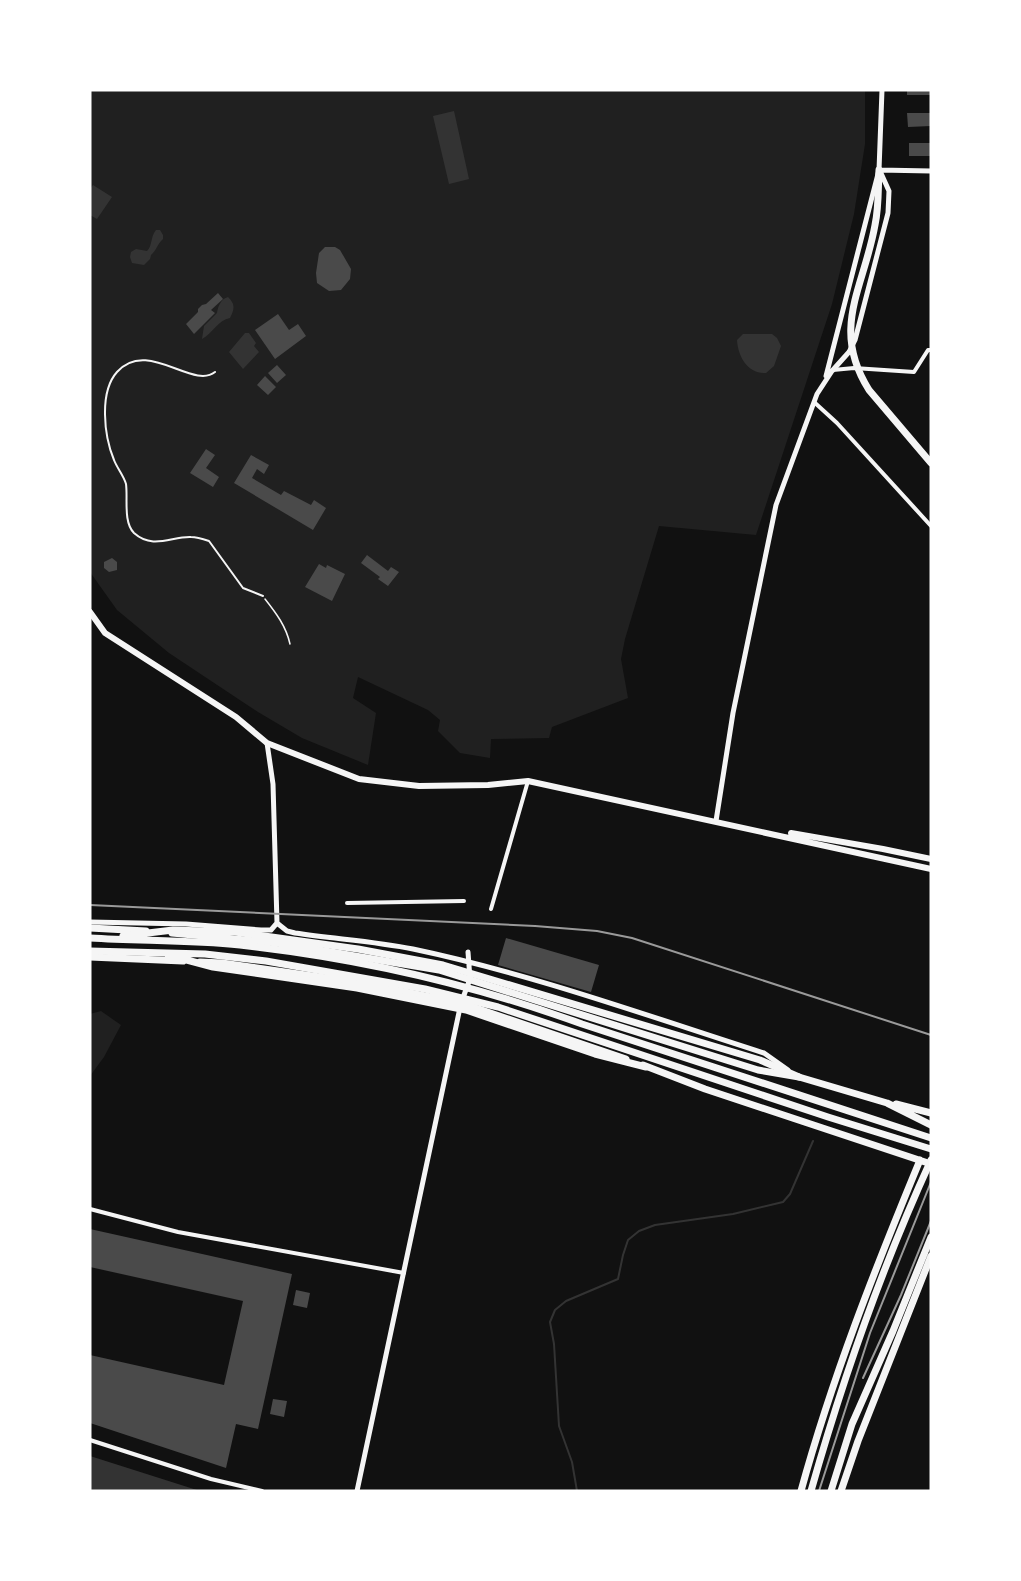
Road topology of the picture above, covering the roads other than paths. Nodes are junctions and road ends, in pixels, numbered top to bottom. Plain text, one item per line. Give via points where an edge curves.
1 (882, 90) edge
2 (879, 170) junction
3 (931, 171) edge
4 (931, 350) edge
5 (832, 370) junction
6 (215, 372) dead end
7 (825, 379) junction
8 (814, 402) junction
9 (931, 463) edge
10 (931, 526) edge
11 (262, 596) road end
12 (90, 612) edge
13 (267, 743) junction
14 (528, 781) junction
15 (716, 821) junction
16 (931, 860) edge
17 (931, 869) edge
18 (464, 901) dead end
19 (347, 903) dead end
20 (491, 909) dead end
21 (90, 922) edge
22 (277, 923) junction
23 (90, 928) edge
24 (90, 938) edge
25 (100, 939) junction
26 (90, 951) edge
27 (468, 952) dead end
28 (160, 953) junction
29 (90, 957) edge
30 (469, 963) junction
31 (470, 979) junction
32 (461, 1003) junction
33 (646, 1067) junction
34 (799, 1077) junction
35 (887, 1103) junction
36 (931, 1113) edge
37 (931, 1125) edge
38 (931, 1138) edge
39 (931, 1149) edge
40 (920, 1160) junction
41 (931, 1162) edge
42 (90, 1209) edge
43 (931, 1237) edge
44 (931, 1256) edge
45 (404, 1273) junction
46 (90, 1440) edge
47 (262, 1491) edge
48 (357, 1491) edge
49 (801, 1491) edge
50 (811, 1491) edge
51 (831, 1491) edge
52 (841, 1491) edge

1 - 2 street
2 - 3 street
2 - 5 street via 889,191 888,213 853,345
2 - 7 street
2 - 9 main road via 876,224 851,311 853,352 870,390
4 - 5 street via 914,372
5 - 7 street
6 - 11 lane via 210,377 156,361 129,363 117,372 110,386 105,427 113,459 125,482 130,527 135,534 156,542 190,537 209,541 243,588
7 - 8 street
8 - 10 street
8 - 15 street via 785,479 767,544
12 - 13 main road via 105,633 236,717
13 - 14 main road via 359,779 420,786
13 - 22 street via 273,784
14 - 15 main road
14 - 20 street
15 - 16 main road
15 - 17 main road
18 - 19 street
21 - 22 street via 261,930 271,930
22 - 30 street via 295,933 369,941
23 - 31 main road via 277,943 439,970
24 - 25 main road
25 - 34 main road via 173,930 235,932 443,965 760,1060
25 - 38 main road via 250,946 365,964 472,988
26 - 28 main road
27 - 30 street
28 - 33 main road via 213,967 357,988 466,1010 595,1054
28 - 39 main road via 266,961 424,989 488,1005
29 - 32 main road via 222,963 354,982
30 - 31 street
30 - 34 street via 764,1053
31 - 32 street
31 - 34 main road via 758,1070
32 - 33 main road
32 - 45 street
33 - 40 main road
34 - 35 main road
35 - 36 main road
35 - 37 main road
40 - 41 main road
40 - 49 main road via 844,1353
41 - 50 main road via 861,1332
42 - 45 street via 178,1232
43 - 51 main road via 856,1414
44 - 52 main road
45 - 48 street
46 - 47 street

